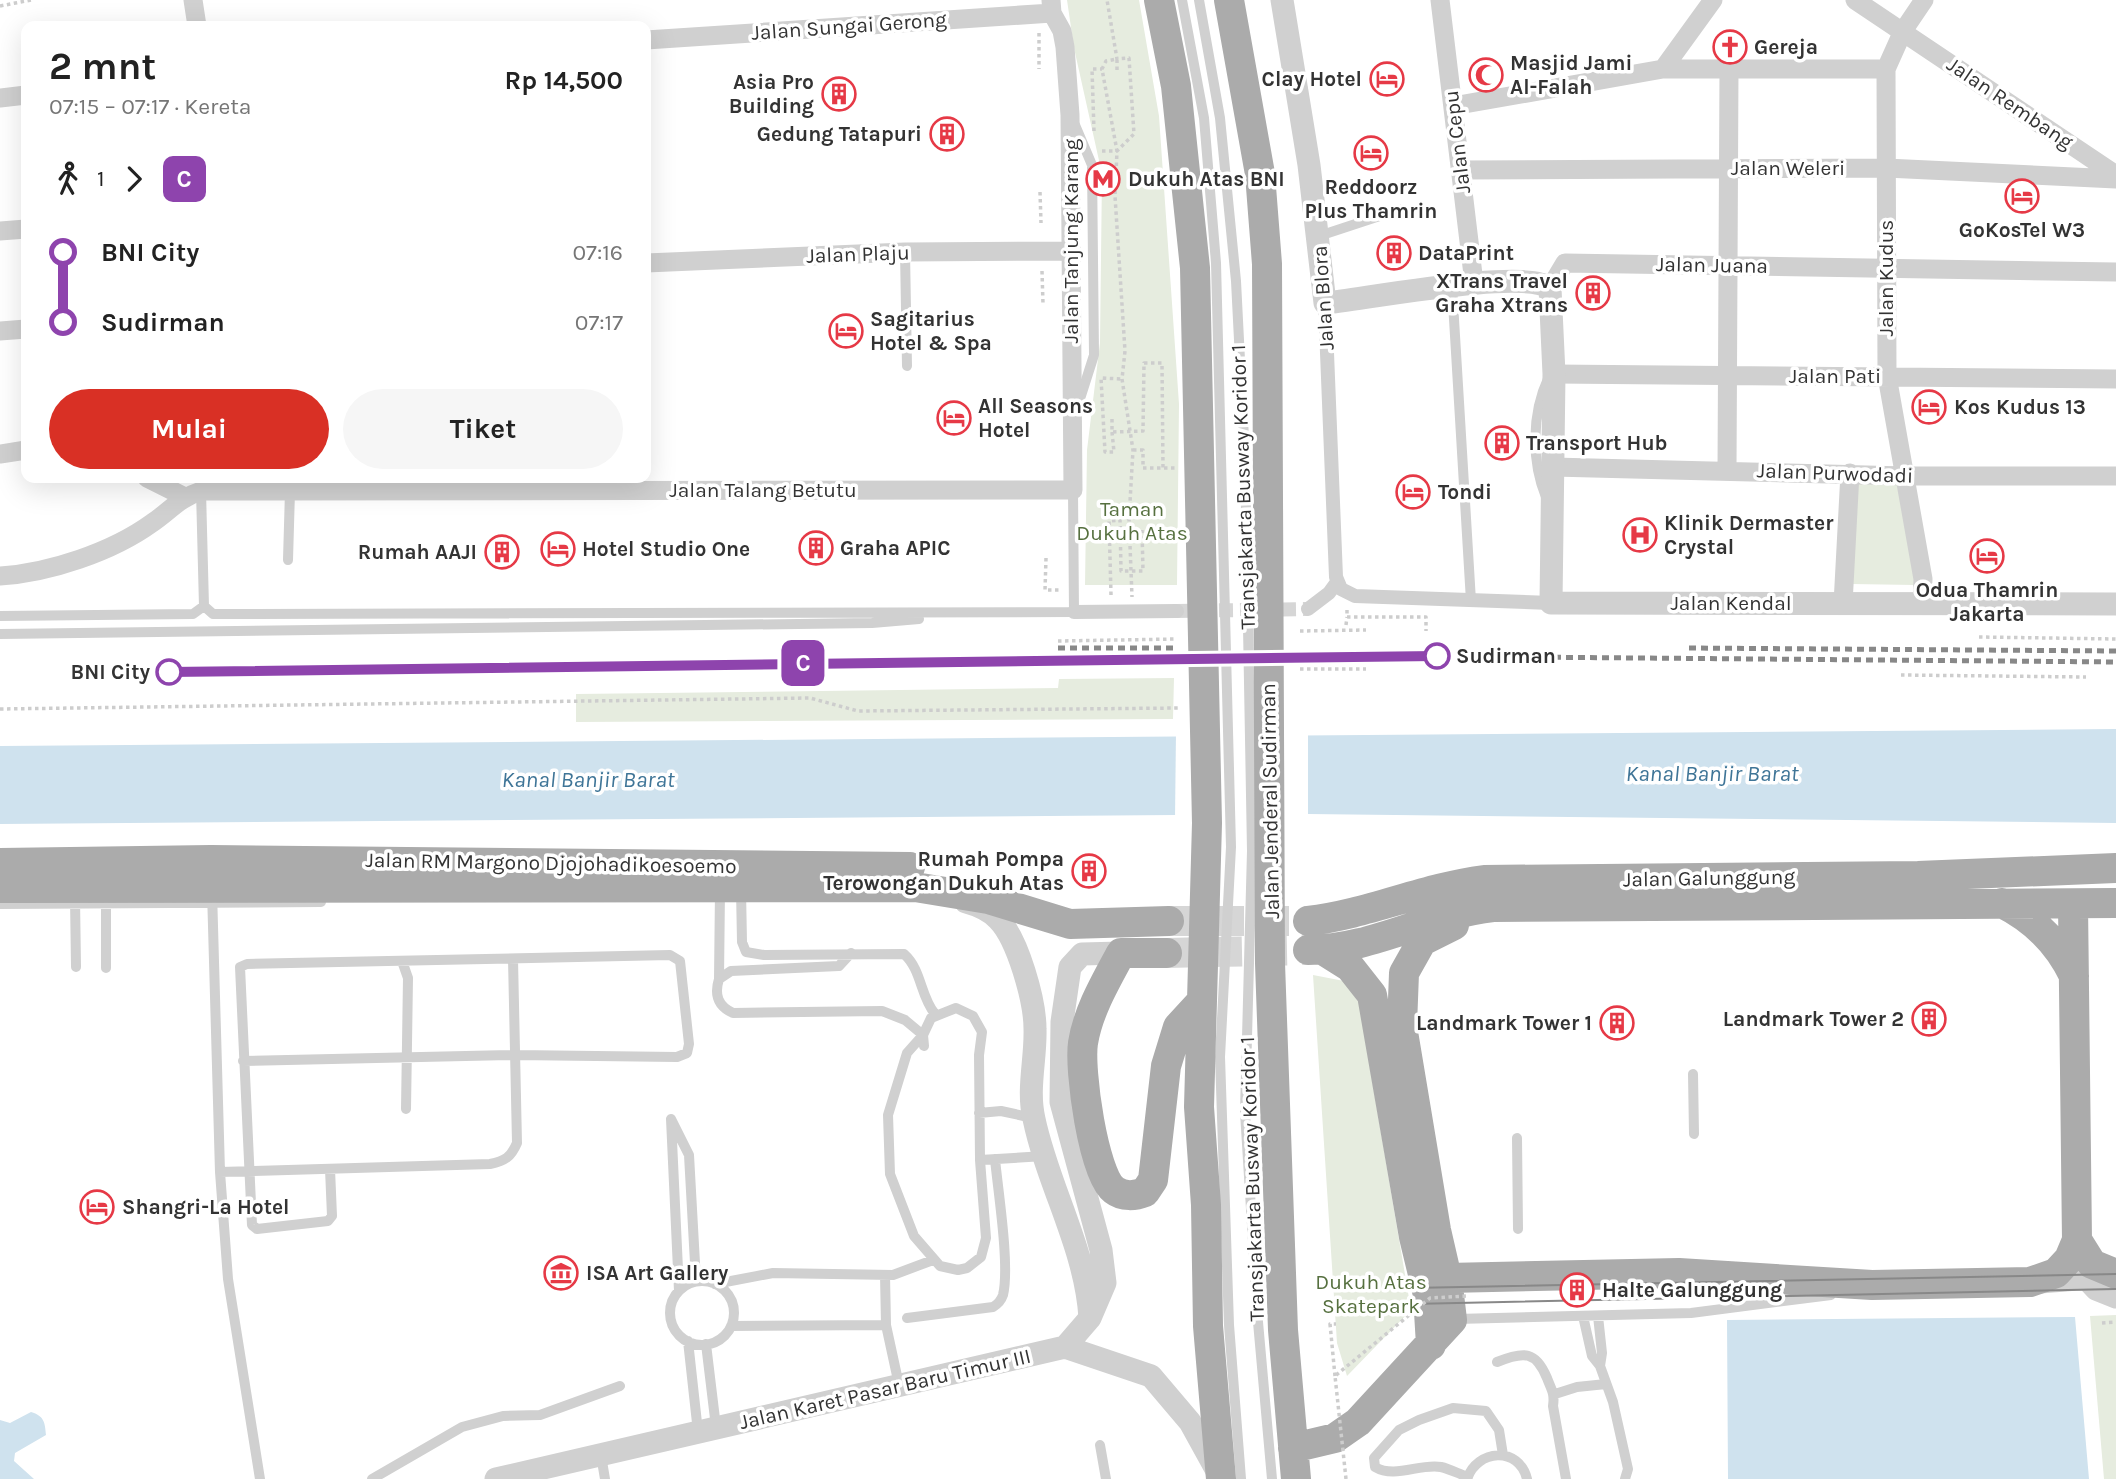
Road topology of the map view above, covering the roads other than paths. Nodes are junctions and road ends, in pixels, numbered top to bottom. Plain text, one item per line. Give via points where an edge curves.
1 (194, 0) edge
2 (1159, 0) edge
3 (1182, 0) edge
4 (1199, 0) edge
5 (1229, 0) edge
6 (1282, 0) edge
7 (1440, 0) edge
8 (1713, 0) edge
9 (1855, 0) edge
10 (1924, 0) edge
11 (1052, 7) edge
12 (196, 21) edge
13 (1903, 31) junction
14 (651, 40) edge
15 (1663, 69) junction
16 (1729, 69) junction
17 (1886, 69) junction
18 (21, 96) edge
19 (0, 98) edge
20 (1453, 106) junction
21 (1070, 116) junction
22 (1886, 168) junction
23 (1729, 169) junction
24 (1460, 170) junction
25 (2116, 177) edge
26 (1401, 209) dead end
27 (21, 229) edge
28 (0, 231) edge
29 (1319, 236) junction
30 (1071, 251) junction
31 (905, 252) junction
32 (651, 263) edge
33 (1728, 265) junction
34 (1886, 268) junction
35 (2116, 272) edge
36 (1463, 285) junction
37 (1550, 288) junction
38 (1325, 303) junction
39 (21, 329) edge
40 (0, 331) edge
41 (1554, 362) junction
42 (907, 366) dead end
43 (1727, 375) junction
44 (1886, 376) junction
45 (2116, 379) edge
46 (1073, 420) junction
47 (21, 451) edge
48 (0, 454) edge
49 (1553, 467) junction
50 (1727, 471) junction
51 (1850, 473) junction
52 (1906, 476) junction
53 (2116, 476) edge
54 (171, 483) edge
55 (195, 488) edge
56 (1073, 490) junction
57 (290, 491) junction
58 (1552, 513) junction
59 (288, 560) dead end
60 (0, 576) edge
61 (1337, 582) junction
62 (1471, 601) junction
63 (1551, 603) junction
64 (1843, 604) junction
65 (1922, 604) junction
66 (2116, 604) edge
67 (204, 606) junction
68 (1308, 609) tunnel mouth
69 (1177, 611) tunnel mouth
70 (1074, 612) junction
71 (932, 614) junction
72 (0, 616) edge
73 (0, 634) edge
74 (0, 863) edge
75 (878, 867) junction
76 (2116, 874) edge
77 (2106, 875) edge
78 (731, 876) junction
79 (212, 883) junction
80 (75, 884) junction
81 (106, 884) junction
82 (915, 887) junction
83 (0, 888) edge
84 (2116, 893) edge
85 (2077, 896) junction
86 (1999, 901) junction
87 (336, 902) dead end
88 (2116, 903) edge
89 (0, 904) edge
90 (1493, 907) junction
91 (2116, 914) edge
92 (1169, 921) tunnel mouth
93 (1308, 921) tunnel mouth
94 (1103, 924) junction
95 (851, 953) junction
96 (1121, 953) junction
97 (1167, 953) tunnel mouth
98 (513, 959) junction
99 (402, 961) junction
100 (419, 961) junction
101 (76, 967) dead end
102 (106, 968) dead end
103 (2074, 976) junction
104 (408, 978) junction
105 (719, 979) junction
106 (1201, 1002) junction
107 (935, 1014) junction
108 (924, 1041) junction
109 (515, 1055) junction
110 (408, 1057) junction
111 (243, 1061) junction
112 (1693, 1074) dead end
113 (406, 1110) dead end
114 (979, 1113) junction
115 (1033, 1118) junction
116 (1694, 1134) dead end
117 (1517, 1138) dead end
118 (1410, 1147) junction
119 (1045, 1156) junction
120 (995, 1159) junction
121 (980, 1160) junction
122 (330, 1169) junction
123 (220, 1172) junction
124 (249, 1172) junction
125 (1518, 1229) dead end
126 (2077, 1240) junction
127 (933, 1260) junction
128 (885, 1275) junction
129 (2116, 1275) edge
130 (2086, 1279) junction
131 (696, 1281) junction
132 (2030, 1282) junction
133 (716, 1284) junction
134 (1905, 1285) junction
135 (678, 1291) junction
136 (1445, 1295) junction
137 (2116, 1297) edge
138 (1598, 1316) junction
139 (1584, 1317) junction
140 (907, 1318) dead end
141 (1090, 1318) junction
142 (886, 1325) junction
143 (731, 1326) junction
144 (688, 1341) junction
145 (706, 1344) junction
146 (1431, 1345) junction
147 (1065, 1347) junction
148 (1497, 1362) dead end
149 (1600, 1366) junction
150 (1606, 1384) junction
151 (620, 1386) dead end
152 (900, 1386) junction
153 (1555, 1394) junction
154 (708, 1430) junction
155 (1100, 1445) dead end
156 (1293, 1448) junction
157 (601, 1455) junction
158 (1503, 1455) junction
159 (1467, 1478) edge
160 (260, 1479) edge
161 (372, 1479) edge
162 (496, 1479) edge
163 (605, 1479) edge
164 (1106, 1479) edge
165 (1221, 1479) edge
166 (1241, 1479) edge
167 (1272, 1479) edge
168 (1296, 1479) edge
169 (1527, 1479) edge
170 (1566, 1479) edge
171 (1625, 1479) edge

1 - 12 street
2 - 106 main road via 1176,86 1195,268 1207,823
3 - 166 lane, Transjakarta Busway Koridor 1 via 1203,118 1216,263 1231,847 1220,1057 1229,1325
4 - 167 lane, Transjakarta Busway Koridor 1 via 1220,118 1236,281 1245,458 1252,851 1245,1112
5 - 156 main road, Jalan Jenderal Sudirman via 1260,174 1267,264 1270,964 1283,1330
6 - 29 street, Jalan Blora
7 - 20 street, Jalan Cepu
8 - 15 street
9 - 13 street
10 - 13 street, Jalan Kudus
11 - 14 street, Jalan Sungai Gerong
11 - 21 street, Jalan Tanjung Karang via 1065,47
13 - 17 street, Jalan Kudus
13 - 25 street, Jalan Rembang
15 - 16 street
15 - 20 street
16 - 17 street
16 - 23 street
17 - 22 street, Jalan Kudus
18 - 19 street
20 - 24 street, Jalan Cepu
21 - 30 street, Jalan Tanjung Karang
21 - 46 lane via 1092,165 1094,328 1094,355
22 - 23 street, Jalan Weleri
22 - 25 street, Jalan Weleri
22 - 34 street, Jalan Kudus
23 - 24 street, Jalan Weleri
23 - 33 street
24 - 36 street, Jalan Cepu
26 - 29 lane
27 - 28 street
29 - 38 street, Jalan Blora
30 - 31 street, Jalan Plaju
30 - 46 street, Jalan Tanjung Karang
31 - 32 street, Jalan Plaju
31 - 42 lane
33 - 34 street, Jalan Juana
33 - 37 street, Jalan Juana via 1565,263
33 - 43 street
34 - 35 street, Jalan Juana
34 - 44 street, Jalan Kudus
36 - 37 street via 1527,281
36 - 38 street
36 - 62 lane
37 - 41 street
38 - 61 street, Jalan Blora
39 - 40 street
41 - 43 street, Jalan Pati
41 - 49 street
41 - 58 lane via 1536,411 1538,474
43 - 44 street, Jalan Pati
43 - 50 street
44 - 45 street, Jalan Pati
44 - 52 street, Jalan Kudus
46 - 56 street, Jalan Tanjung Karang
47 - 48 street
49 - 50 street, Jalan Purwodadi
49 - 58 street
50 - 51 street, Jalan Purwodadi
51 - 52 street, Jalan Purwodadi
51 - 64 street
52 - 53 street, Jalan Purwodadi
52 - 65 street, Jalan Kudus via 1923,579
54 - 55 street
55 - 57 street, Jalan Talang Betutu
55 - 60 street via 152,524 76,559
55 - 67 lane
56 - 57 street, Jalan Talang Betutu
56 - 70 lane, Jalan Tanjung Karang
57 - 59 lane
58 - 63 street
61 - 62 street, Jalan Kendal via 1347,594
61 - 68 street
62 - 63 street, Jalan Kendal
63 - 64 street, Jalan Kendal
64 - 65 street, Jalan Kendal
65 - 66 street, Jalan Kendal
67 - 71 lane via 214,614
67 - 72 lane via 193,614
69 - 70 street
70 - 71 lane
71 - 73 lane via 872,623
74 - 80 main road, Jalan RM Margono Djojohadikoesoemo
75 - 78 main road, Jalan RM Margono Djojohadikoesoemo
75 - 82 street
75 - 94 main road, Jalan RM Margono Djojohadikoesoemo via 915,867 972,877
76 - 77 lane
77 - 93 main road, Jalan Galunggung via 1484,880 1427,890 1341,917
78 - 79 main road, Jalan RM Margono Djojohadikoesoemo
78 - 82 main road, Jalan RM Margono Djojohadikoesoemo
78 - 95 lane via 746,952
78 - 105 lane
79 - 81 main road, Jalan RM Margono Djojohadikoesoemo
79 - 81 lane
79 - 87 lane
79 - 123 lane
80 - 81 main road, Jalan RM Margono Djojohadikoesoemo
80 - 81 lane
80 - 83 main road, Jalan RM Margono Djojohadikoesoemo
80 - 89 lane
80 - 101 lane
81 - 102 lane
82 - 94 main road, Jalan RM Margono Djojohadikoesoemo via 988,899 1070,924
82 - 115 street via 978,905 999,920 1014,948 1029,991 1035,1029
84 - 85 lane
85 - 86 main road, Jalan Galunggung
85 - 88 main road, Jalan Galunggung
85 - 103 main road
86 - 90 main road, Jalan Galunggung
86 - 103 main road via 2045,934
90 - 118 main road, Jalan Galunggung via 1422,941 1404,973 1402,1026
90 - 118 main road, Jalan Galunggung via 1434,917 1353,945 1315,950 1350,967 1372,995
91 - 103 main road via 2089,937
92 - 94 main road
95 - 105 lane via 839,966 739,969
95 - 107 lane via 904,954 914,963
96 - 97 main road
96 - 106 main road via 1090,1015 1082,1064 1084,1092 1105,1176 1119,1193 1145,1192 1153,1180 1166,1066 1178,1027
96 - 141 street via 1082,954 1070,967 1062,1022 1061,1102 1101,1250 1105,1283
98 - 100 lane
98 - 109 lane
98 - 109 lane via 670,955 680,961 683,973 689,1044 687,1053 677,1057
99 - 100 lane
99 - 104 lane
99 - 111 lane via 240,967
100 - 104 lane
103 - 126 main road
104 - 110 lane
105 - 108 lane via 719,1003 733,1013 882,1012 905,1020
106 - 165 main road via 1199,1107 1208,1326
107 - 108 lane
107 - 114 lane via 956,1008 979,1023 983,1041
108 - 127 lane via 907,1053 888,1115 890,1174 914,1236
109 - 110 lane
109 - 122 lane via 517,1143 503,1162
110 - 111 lane
110 - 113 lane
111 - 124 lane
112 - 116 lane
114 - 115 lane via 1001,1111
114 - 121 lane
115 - 119 street
117 - 125 lane
118 - 136 main road, Jalan Galunggung
119 - 120 lane
119 - 141 street via 1086,1282
120 - 121 lane
120 - 140 lane via 1003,1242 1004,1293 1000,1303
121 - 127 lane via 986,1238 981,1257 958,1270
122 - 124 lane
122 - 124 lane via 332,1216 328,1222 257,1229 250,1219
123 - 124 lane
123 - 160 lane via 228,1279
126 - 129 main road via 2092,1264
126 - 130 street
126 - 132 main road via 2056,1273
127 - 128 lane
128 - 133 lane via 773,1273
128 - 142 lane
129 - 130 street
130 - 132 street
130 - 137 street via 2102,1293
131 - 133 lane
131 - 135 lane
131 - 135 lane via 689,1155 670,1119
132 - 134 main road
133 - 143 lane via 733,1307
134 - 136 main road via 1679,1273
134 - 138 lane via 1717,1311
135 - 144 lane via 671,1318 674,1328
136 - 139 lane
136 - 146 main road, Jalan Galunggung
136 - 146 main road
138 - 139 lane
138 - 149 lane
139 - 149 lane via 1592,1356
141 - 147 street
142 - 143 lane
142 - 152 lane
143 - 145 lane
144 - 145 lane
144 - 154 lane
145 - 154 lane
146 - 156 main road via 1358,1422 1335,1438
147 - 152 street, Jalan Karet Pasar Baru Timur III
147 - 165 street via 1151,1376 1190,1422
148 - 153 lane via 1536,1357
149 - 150 lane
150 - 153 lane
150 - 171 lane via 1628,1469
151 - 161 lane via 540,1415 503,1416 462,1427
152 - 154 street, Jalan Karet Pasar Baru Timur III
153 - 170 lane via 1553,1406
154 - 157 street, Jalan Karet Pasar Baru Timur III
155 - 164 lane
156 - 168 main road, Jalan Jenderal Sudirman
157 - 162 street, Jalan Karet Pasar Baru Timur III
157 - 163 lane
158 - 159 lane via 1485,1457
158 - 159 lane via 1499,1430 1486,1410 1452,1408 1399,1430 1374,1458 1380,1471 1403,1473 1441,1467
158 - 169 lane via 1521,1466

